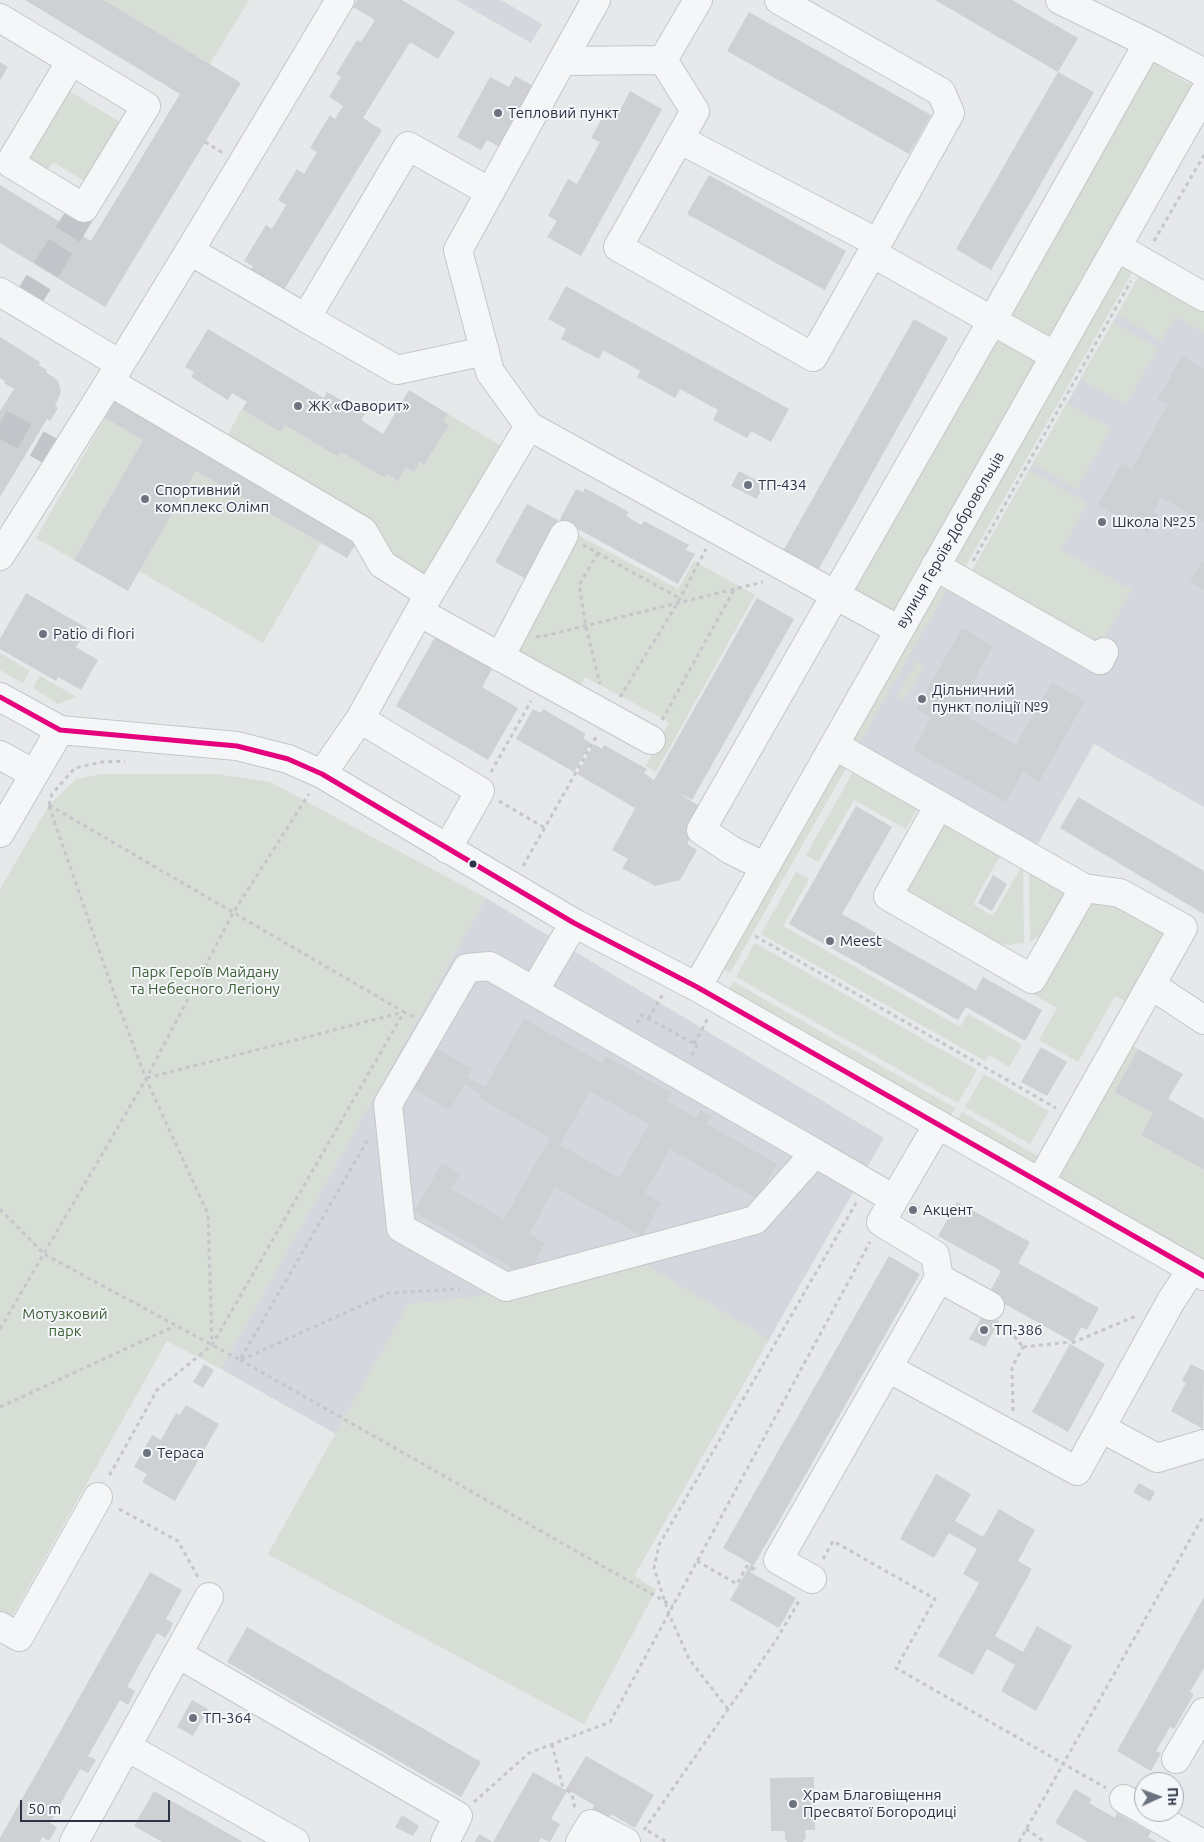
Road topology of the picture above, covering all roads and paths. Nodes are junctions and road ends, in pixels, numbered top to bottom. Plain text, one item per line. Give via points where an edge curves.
1 (340, 0) edge
2 (596, 0) edge
3 (698, 0) edge
4 (779, 0) edge
5 (1060, 0) edge
6 (0, 18) edge
7 (1148, 43) junction
8 (663, 60) junction
9 (72, 61) junction
10 (562, 61) junction
11 (1204, 73) edge
12 (1204, 93) edge
13 (679, 140) junction
14 (1204, 155) edge
15 (490, 192) junction
16 (1117, 247) junction
17 (875, 248) junction
18 (190, 251) junction
19 (1142, 262) junction
20 (0, 292) edge
21 (1204, 297) edge
22 (306, 318) junction
23 (992, 321) junction
24 (484, 351) junction
25 (1054, 356) junction
26 (115, 373) junction
27 (529, 426) junction
28 (716, 530) junction
29 (564, 535) joint
30 (598, 553) junction
31 (0, 556) edge
32 (936, 566) junction
33 (796, 573) junction
34 (961, 581) junction
35 (734, 590) junction
36 (834, 595) junction
37 (679, 598) junction
38 (424, 603) junction
39 (677, 604) junction
40 (586, 627) junction
41 (514, 630) junction
42 (899, 630) junction
43 (1104, 652) dead end
44 (500, 657) junction
45 (542, 681) junction
46 (0, 697) edge
47 (608, 716) junction
48 (360, 719) junction
49 (60, 730) junction
50 (651, 740) joint
51 (834, 745) junction
52 (0, 755) edge
53 (131, 761) dead end
54 (34, 774) junction
55 (322, 774) junction
56 (480, 790) junction
57 (49, 805) junction
58 (939, 805) junction
59 (545, 828) junction
60 (0, 833) edge
61 (447, 849) junction
62 (765, 867) junction
63 (512, 886) junction
64 (1084, 888) junction
65 (233, 914) junction
66 (574, 923) junction
67 (755, 936) dead end
68 (1151, 985) junction
69 (534, 991) junction
70 (664, 991) dead end
71 (699, 999) junction
72 (404, 1012) junction
73 (648, 1019) dead end
74 (1204, 1020) edge
75 (434, 1028) junction
76 (694, 1044) dead end
77 (146, 1078) junction
78 (1075, 1119) junction
79 (938, 1124) junction
80 (369, 1138) dead end
81 (815, 1153) junction
82 (1040, 1182) junction
83 (867, 1183) junction
84 (0, 1209) edge
85 (888, 1210) junction
86 (44, 1254) junction
87 (1198, 1273) edge
88 (939, 1278) junction
89 (467, 1289) dead end
90 (1171, 1301) junction
91 (990, 1306) joint
92 (176, 1326) junction
93 (0, 1328) edge
94 (212, 1345) junction
95 (1023, 1347) junction
96 (240, 1360) junction
97 (888, 1368) junction
98 (0, 1407) edge
99 (1101, 1428) junction
100 (1014, 1437) junction
101 (1204, 1444) edge
102 (98, 1497) junction
103 (1204, 1515) edge
104 (833, 1541) dead end
105 (697, 1562) junction
106 (752, 1569) dead end
107 (812, 1579) joint
108 (209, 1597) joint
109 (672, 1606) junction
110 (669, 1614) junction
111 (10, 1632) edge
112 (178, 1654) junction
113 (729, 1709) junction
114 (1204, 1712) edge
115 (552, 1744) junction
116 (127, 1747) junction
117 (1176, 1759) dead end
118 (1064, 1764) junction
119 (1098, 1784) dead end
120 (566, 1790) dead end
121 (458, 1816) junction
122 (1164, 1822) edge
123 (1026, 1830) junction
124 (74, 1842) edge
125 (295, 1842) edge
126 (445, 1842) edge
127 (580, 1842) edge
128 (626, 1842) edge
129 (667, 1842) edge
130 (1019, 1842) edge
131 (1045, 1842) edge
132 (1199, 1842) edge

1 - 18 street
2 - 10 street
3 - 8 street
4 - 17 street via 941,92 950,114
5 - 7 street
6 - 9 street
7 - 11 street
7 - 23 street
8 - 10 street
8 - 13 street via 695,111
9 - 9 street via 146,106 84,208 10,163
10 - 15 street
12 - 16 street, вулиця Героїв-Добровольців
13 - 17 street
13 - 17 street via 618,247 814,357
14 - 19 path
15 - 22 street via 408,146
15 - 24 street via 458,250
16 - 19 street
16 - 25 street, вулиця Героїв-Добровольців
17 - 23 street
18 - 22 street
18 - 26 street
19 - 21 street
19 - 34 path
20 - 26 street
22 - 24 street via 397,370
23 - 25 street
23 - 36 street
24 - 27 street via 490,372
25 - 32 street, вулиця Героїв-Добровольців
26 - 31 street
26 - 38 street via 363,531 382,564
27 - 28 street
27 - 38 street
28 - 33 street
28 - 37 path
29 - 30 path
29 - 41 street
30 - 37 path
30 - 40 path via 579,585
32 - 34 street
32 - 42 street, вулиця Героїв-Добровольців
33 - 35 path
33 - 36 street
34 - 43 street via 1100,660
35 - 39 path
35 - 50 path
36 - 42 street
36 - 62 street via 701,830
37 - 39 path
38 - 44 street
38 - 48 street
39 - 40 path
39 - 47 path
40 - 41 path via 540,637
40 - 47 path
41 - 44 street
42 - 51 street, вулиця Героїв-Добровольців
44 - 45 street
45 - 47 street
45 - 56 path
46 - 49 street
47 - 50 street
47 - 59 path
48 - 55 street
48 - 56 street
49 - 54 street
49 - 55 street via 237,746 288,760
51 - 58 street
51 - 62 street, вулиця Героїв-Добровольців
52 - 54 street
53 - 57 path via 102,762 75,768 52,794
54 - 60 street
55 - 61 street
55 - 65 path
56 - 59 path
56 - 61 street
57 - 65 path
57 - 77 path
58 - 64 street
58 - 64 street via 888,896 1032,979
59 - 63 path
61 - 63 street
62 - 71 street, вулиця Героїв-Добровольців
63 - 66 street
64 - 68 street via 1120,893 1183,928
65 - 72 path
65 - 77 path
66 - 69 street
66 - 71 street
67 - 78 path
68 - 74 street
68 - 78 street
69 - 75 street via 490,966 467,968
69 - 81 street
70 - 73 path
71 - 76 path via 709,1016
71 - 79 street
72 - 75 path
72 - 77 path
72 - 94 path
75 - 81 street via 388,1104 402,1228 506,1287 755,1220
77 - 86 path
77 - 94 path via 208,1214
78 - 82 street
79 - 82 street
79 - 85 street
80 - 96 path
81 - 83 street
82 - 87 street
83 - 85 street
83 - 110 path via 659,1544 654,1568
84 - 86 path
85 - 88 street via 935,1255
85 - 105 path
86 - 92 path
86 - 93 path
87 - 90 street
88 - 91 street
88 - 97 street
89 - 96 path via 389,1293
90 - 95 path via 1072,1342
90 - 99 street
91 - 95 path
92 - 94 path
92 - 98 path
94 - 96 path
94 - 102 path via 157,1390
95 - 100 path via 1012,1367
96 - 109 path
97 - 100 street
97 - 107 street via 778,1560
99 - 100 street via 1077,1471
99 - 101 street via 1157,1458
102 - 108 path via 178,1541
102 - 111 street
103 - 118 path
104 - 118 path via 935,1599 896,1668
105 - 106 path via 737,1584 747,1566
105 - 109 path
107 - 113 path via 777,1639
108 - 112 street
109 - 110 path
110 - 113 path via 689,1659
110 - 115 path via 610,1722
112 - 116 street
112 - 121 street
113 - 129 path via 645,1830
114 - 117 street
115 - 120 path
115 - 121 path via 529,1753
116 - 124 street
116 - 125 street
118 - 119 path
118 - 123 path
121 - 126 street
122 - 132 street
123 - 130 path
123 - 131 path
127 - 128 street via 591,1824

